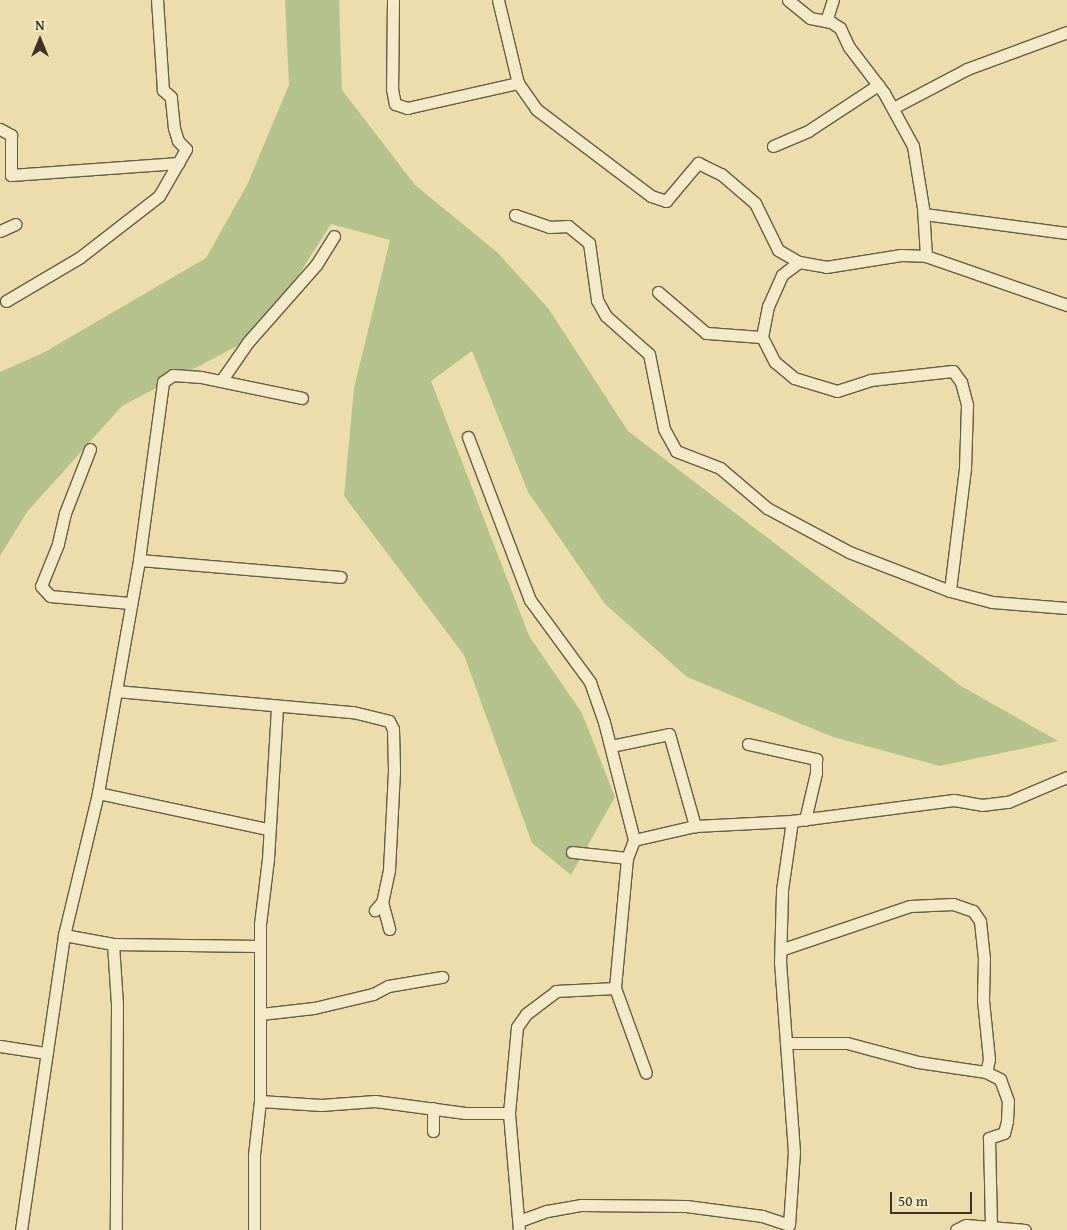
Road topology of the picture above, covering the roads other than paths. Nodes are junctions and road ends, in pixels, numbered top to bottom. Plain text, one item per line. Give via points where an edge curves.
1 (158, 0) edge
2 (392, 0) edge
3 (498, 0) edge
4 (788, 0) edge
5 (833, 0) edge
6 (826, 21) junction
7 (1067, 32) edge
8 (518, 83) junction
9 (878, 85) junction
10 (893, 108) junction
11 (0, 128) edge
12 (773, 146) dead end
13 (179, 163) junction
14 (924, 214) junction
15 (515, 215) dead end
16 (16, 224) dead end
17 (0, 231) edge
18 (1067, 233) edge
19 (334, 236) dead end
20 (926, 256) junction
21 (799, 262) junction
22 (658, 292) dead end
23 (6, 301) dead end
24 (1067, 305) edge
25 (762, 337) junction
26 (221, 381) junction
27 (302, 398) dead end
28 (468, 437) dead end
29 (90, 449) dead end
30 (139, 560) junction
31 (340, 577) dead end
32 (950, 591) junction
33 (130, 603) junction
34 (1067, 608) edge
35 (116, 690) junction
36 (277, 706) junction
37 (748, 744) dead end
38 (611, 746) junction
39 (1067, 777) edge
40 (98, 793) junction
41 (805, 820) junction
42 (792, 821) junction
43 (694, 826) junction
44 (267, 829) junction
45 (634, 840) junction
46 (572, 852) dead end
47 (627, 858) junction
48 (389, 930) dead end
49 (64, 935) junction
50 (113, 944) junction
51 (259, 946) junction
52 (782, 949) junction
53 (442, 977) dead end
54 (616, 988) junction
55 (261, 1014) junction
56 (787, 1043) junction
57 (0, 1046) edge
58 (46, 1053) junction
59 (986, 1072) junction
60 (646, 1073) dead end
61 (260, 1101) junction
62 (433, 1108) junction
63 (509, 1113) junction
64 (433, 1131) dead end
65 (519, 1226) edge
66 (788, 1227) edge
67 (991, 1227) junction
68 (22, 1230) edge
69 (116, 1230) edge
70 (254, 1230) edge
71 (956, 1230) edge
72 (1025, 1230) edge

1 - 13 street via 162,90 171,97 174,128 178,141 186,149
2 - 8 street via 392,89 395,104 407,108
3 - 8 street
4 - 6 street via 810,18
5 - 6 street
6 - 9 street via 840,28 849,47
7 - 10 street via 967,69
8 - 21 street via 543,115 651,196 666,200 698,163 721,174 755,203 778,250
9 - 10 street
9 - 12 street via 808,131
10 - 14 street via 913,146
11 - 13 street via 11,135 11,175
13 - 23 street via 159,196 79,258
14 - 18 street
14 - 20 street
15 - 32 street via 549,227 568,226 589,243 597,300 606,316 649,354 664,429 676,451 720,468 767,508 849,552
16 - 17 street
19 - 26 street via 316,265 248,342
20 - 21 street via 901,256 826,267
20 - 24 street
21 - 25 street via 782,275 768,306
22 - 25 street via 706,333
25 - 32 street via 775,362 794,378 822,389 837,391 870,380 953,371 961,382 967,404 961,520
26 - 27 street
26 - 30 street via 173,375 163,382
28 - 38 street via 530,600 590,682
29 - 33 street via 41,586 50,596
30 - 31 street
30 - 33 street
32 - 34 street via 992,602
33 - 35 street
35 - 36 street
35 - 40 street
36 - 44 street
36 - 48 street via 353,712 389,721 392,725 394,771 389,870 378,906
37 - 41 street via 816,759
38 - 43 street via 669,734
38 - 45 street
39 - 41 street via 1008,802 982,805 954,800
40 - 44 street
40 - 49 street
41 - 42 street
42 - 43 street
42 - 52 street via 782,890
43 - 45 street
44 - 51 street via 268,859
45 - 47 street
46 - 47 street
47 - 54 street
49 - 50 street
49 - 58 street
50 - 51 street
50 - 69 street via 117,1004
51 - 55 street
52 - 56 street via 780,963
52 - 59 street via 910,906 953,904 972,910 980,921 984,958 983,1000 989,1060
53 - 55 street via 388,986 374,994 314,1008
54 - 60 street
54 - 63 street via 556,991 526,1014 514,1038
55 - 61 street
56 - 59 street via 847,1043 918,1062
56 - 66 street via 794,1152
57 - 58 street
58 - 68 street
59 - 67 street via 1000,1080 1008,1101 1004,1133 989,1138 987,1152
61 - 62 street via 321,1105 375,1101
61 - 70 street via 254,1155
62 - 63 street
62 - 64 street
63 - 65 street
65 - 66 street via 547,1211 581,1205 677,1206 762,1216
67 - 71 street via 966,1225
67 - 72 street

